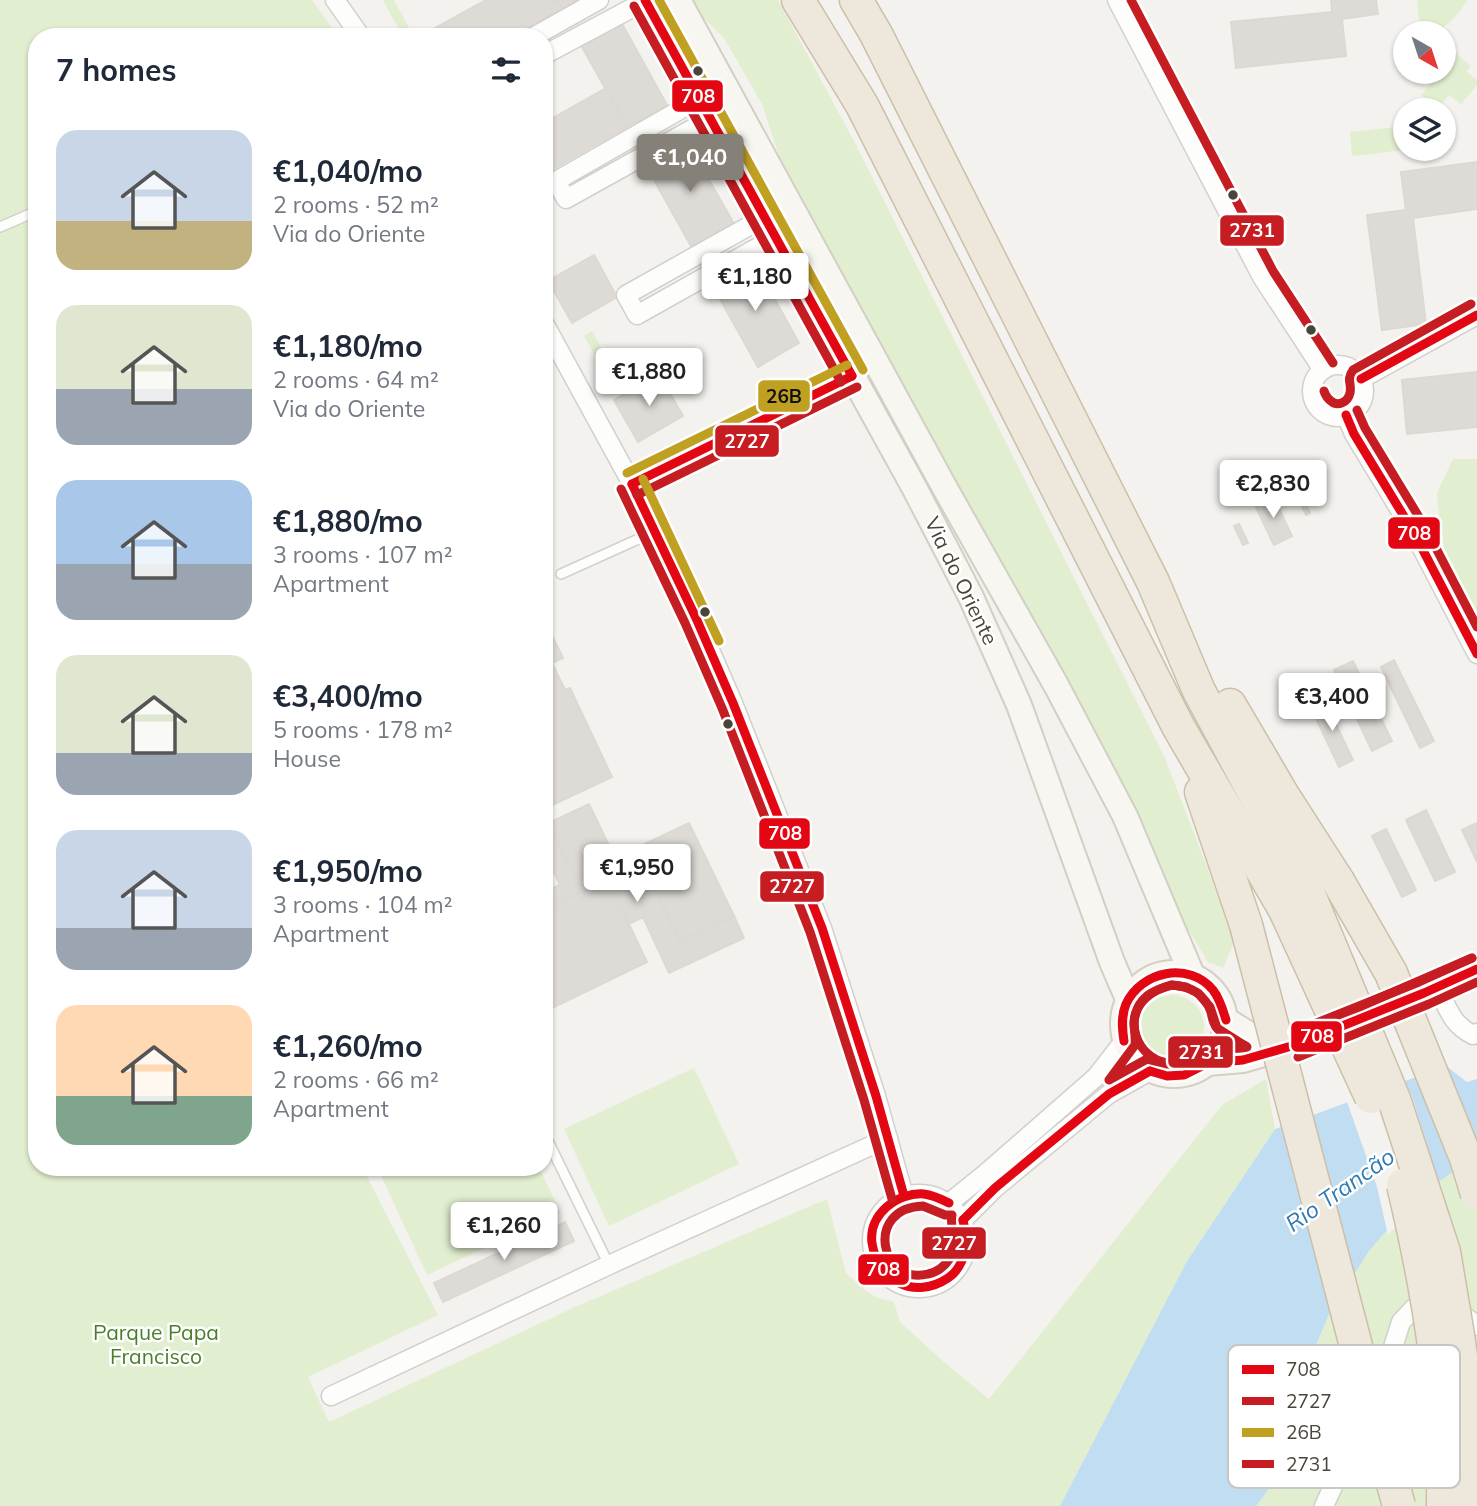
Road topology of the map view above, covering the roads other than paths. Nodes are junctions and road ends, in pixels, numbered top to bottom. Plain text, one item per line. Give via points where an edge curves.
1 (335, 0) edge
2 (599, 0) edge
3 (645, 0) edge
4 (678, 0) edge
5 (798, 0) edge
6 (806, 0) edge
7 (856, 0) edge
8 (864, 0) edge
9 (1117, 0) edge
10 (355, 28) edge
11 (549, 28) edge
12 (817, 32) junction
13 (876, 34) junction
14 (553, 50) edge
15 (705, 109) junction
16 (28, 215) edge
17 (0, 227) edge
18 (771, 227) junction
19 (849, 311) junction
20 (1477, 315) edge
21 (553, 339) edge
22 (1323, 370) junction
23 (852, 376) junction
24 (1361, 379) junction
25 (901, 407) junction
26 (1346, 415) junction
27 (632, 484) junction
28 (654, 532) junction
29 (561, 575) dead end
30 (1153, 582) junction
31 (1477, 654) edge
32 (1179, 728) junction
33 (1298, 904) junction
34 (1477, 969) edge
35 (1192, 975) junction
36 (1437, 987) junction
37 (1128, 999) junction
38 (1226, 1020) junction
39 (1477, 1033) edge
40 (1124, 1041) junction
41 (1294, 1045) junction
42 (1208, 1063) junction
43 (1150, 1071) junction
44 (888, 1138) junction
45 (553, 1151) edge
46 (1477, 1194) edge
47 (904, 1196) junction
48 (949, 1203) junction
49 (963, 1220) junction
50 (609, 1265) junction
51 (1477, 1326) edge
52 (1357, 1345) edge
53 (1393, 1345) edge
54 (1434, 1345) edge
55 (1459, 1345) edge
56 (1460, 1349) edge
57 (331, 1396) dead end
58 (1332, 1488) edge
59 (1394, 1488) edge
60 (1443, 1488) edge
61 (1324, 1506) edge
62 (1399, 1506) edge
63 (1443, 1506) edge
64 (1468, 1506) edge

1 - 10 street
2 - 11 street
3 - 14 street
3 - 15 street, Via do Oriente
4 - 19 street, Via do Oriente
5 - 12 highway
6 - 12 highway
7 - 13 highway
8 - 13 highway
9 - 22 street via 1262,277
12 - 32 highway via 862,105
13 - 30 highway
15 - 15 street via 555,181 566,199
15 - 18 street, Via do Oriente
16 - 17 lane
18 - 18 street via 626,295 637,315
18 - 23 street, Via do Oriente
19 - 23 street
19 - 25 street, Via do Oriente
20 - 24 street
21 - 27 street
22 - 24 street via 1340,365
22 - 26 street via 1313,385 1315,403 1328,415
23 - 25 street
23 - 27 street
23 - 37 street, Via do Oriente via 971,597 1009,681
24 - 26 street via 1360,405
25 - 35 street, Via do Oriente via 1125,816
26 - 31 street
27 - 28 street
28 - 29 lane
28 - 44 street via 733,703 817,916
30 - 33 highway
30 - 46 highway, bridge via 1391,973
32 - 33 highway
32 - 52 highway, bridge via 1246,925
33 - 54 highway, bridge via 1403,1184
33 - 55 highway, bridge via 1394,1099 1444,1252
34 - 36 street
35 - 37 street via 1155,975
35 - 38 street via 1209,985
36 - 39 street via 1454,1021 1462,1030
36 - 41 street
37 - 40 street via 1122,1020
38 - 41 street via 1250,1035
38 - 42 street via 1218,1051
40 - 43 street via 1134,1058
40 - 48 street via 1096,1077
41 - 42 street via 1243,1060
42 - 43 street via 1184,1075
43 - 49 street via 1109,1094
44 - 47 street
44 - 50 street
45 - 50 lane
47 - 48 street via 927,1194
47 - 49 street via 888,1205 876,1220 872,1238 874,1257 884,1273 900,1285 938,1286 954,1275 964,1258
48 - 49 street
50 - 57 street
51 - 53 street via 1445,1301 1428,1301 1401,1322
56 - 64 highway, bridge via 1470,1420
58 - 61 street
59 - 62 highway, bridge
60 - 63 highway, bridge

